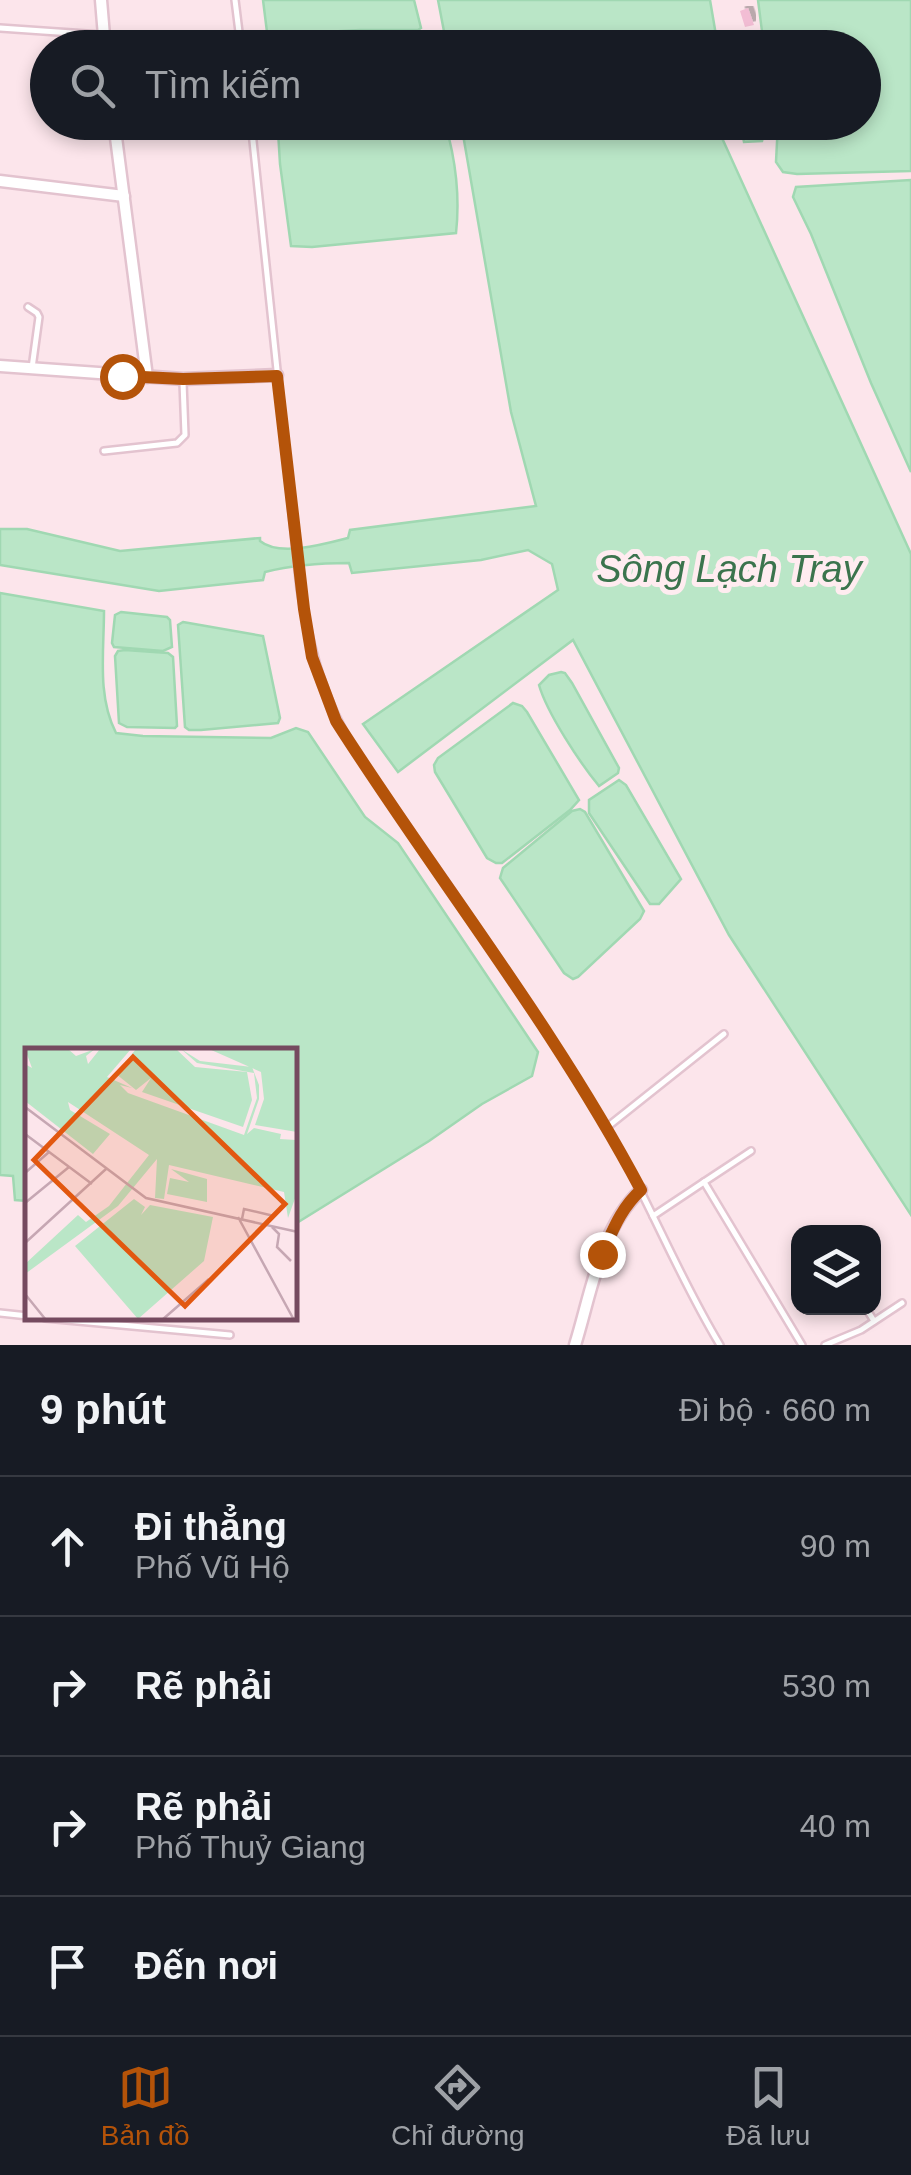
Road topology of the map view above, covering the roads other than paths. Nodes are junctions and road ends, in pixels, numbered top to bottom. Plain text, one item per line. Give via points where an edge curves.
1 (101, 0) edge
2 (235, 0) edge
3 (0, 28) edge
4 (104, 30) edge
5 (239, 30) edge
6 (30, 32) edge
7 (116, 140) edge
8 (253, 140) edge
9 (0, 181) edge
10 (124, 196) junction
11 (28, 307) dead end
12 (0, 366) edge
13 (32, 368) junction
14 (277, 376) junction
15 (152, 377) junction
16 (182, 379) junction
17 (104, 451) dead end
18 (724, 1034) dead end
19 (606, 1128) junction
20 (751, 1152) dead end
21 (704, 1182) junction
22 (641, 1190) junction
23 (653, 1216) junction
24 (902, 1302) dead end
25 (0, 1313) edge
26 (870, 1315) edge
27 (25, 1316) edge
28 (67, 1320) edge
29 (874, 1321) junction
30 (230, 1335) dead end
31 (575, 1345) edge
32 (720, 1345) edge
33 (802, 1345) edge
34 (826, 1345) edge

1 - 4 street
2 - 5 lane
3 - 6 lane
7 - 10 street
8 - 14 lane
9 - 10 street
10 - 15 street
11 - 13 lane via 39,317
12 - 13 street
13 - 15 street
14 - 16 street
14 - 19 lane via 300,589 312,657 336,721
15 - 16 street
16 - 17 lane via 183,440
18 - 19 lane
19 - 22 lane
20 - 21 lane
21 - 23 lane
21 - 33 lane
22 - 23 lane
22 - 31 street via 602,1254
23 - 32 lane
24 - 29 lane
25 - 27 lane
26 - 29 lane
28 - 30 lane
29 - 34 lane

